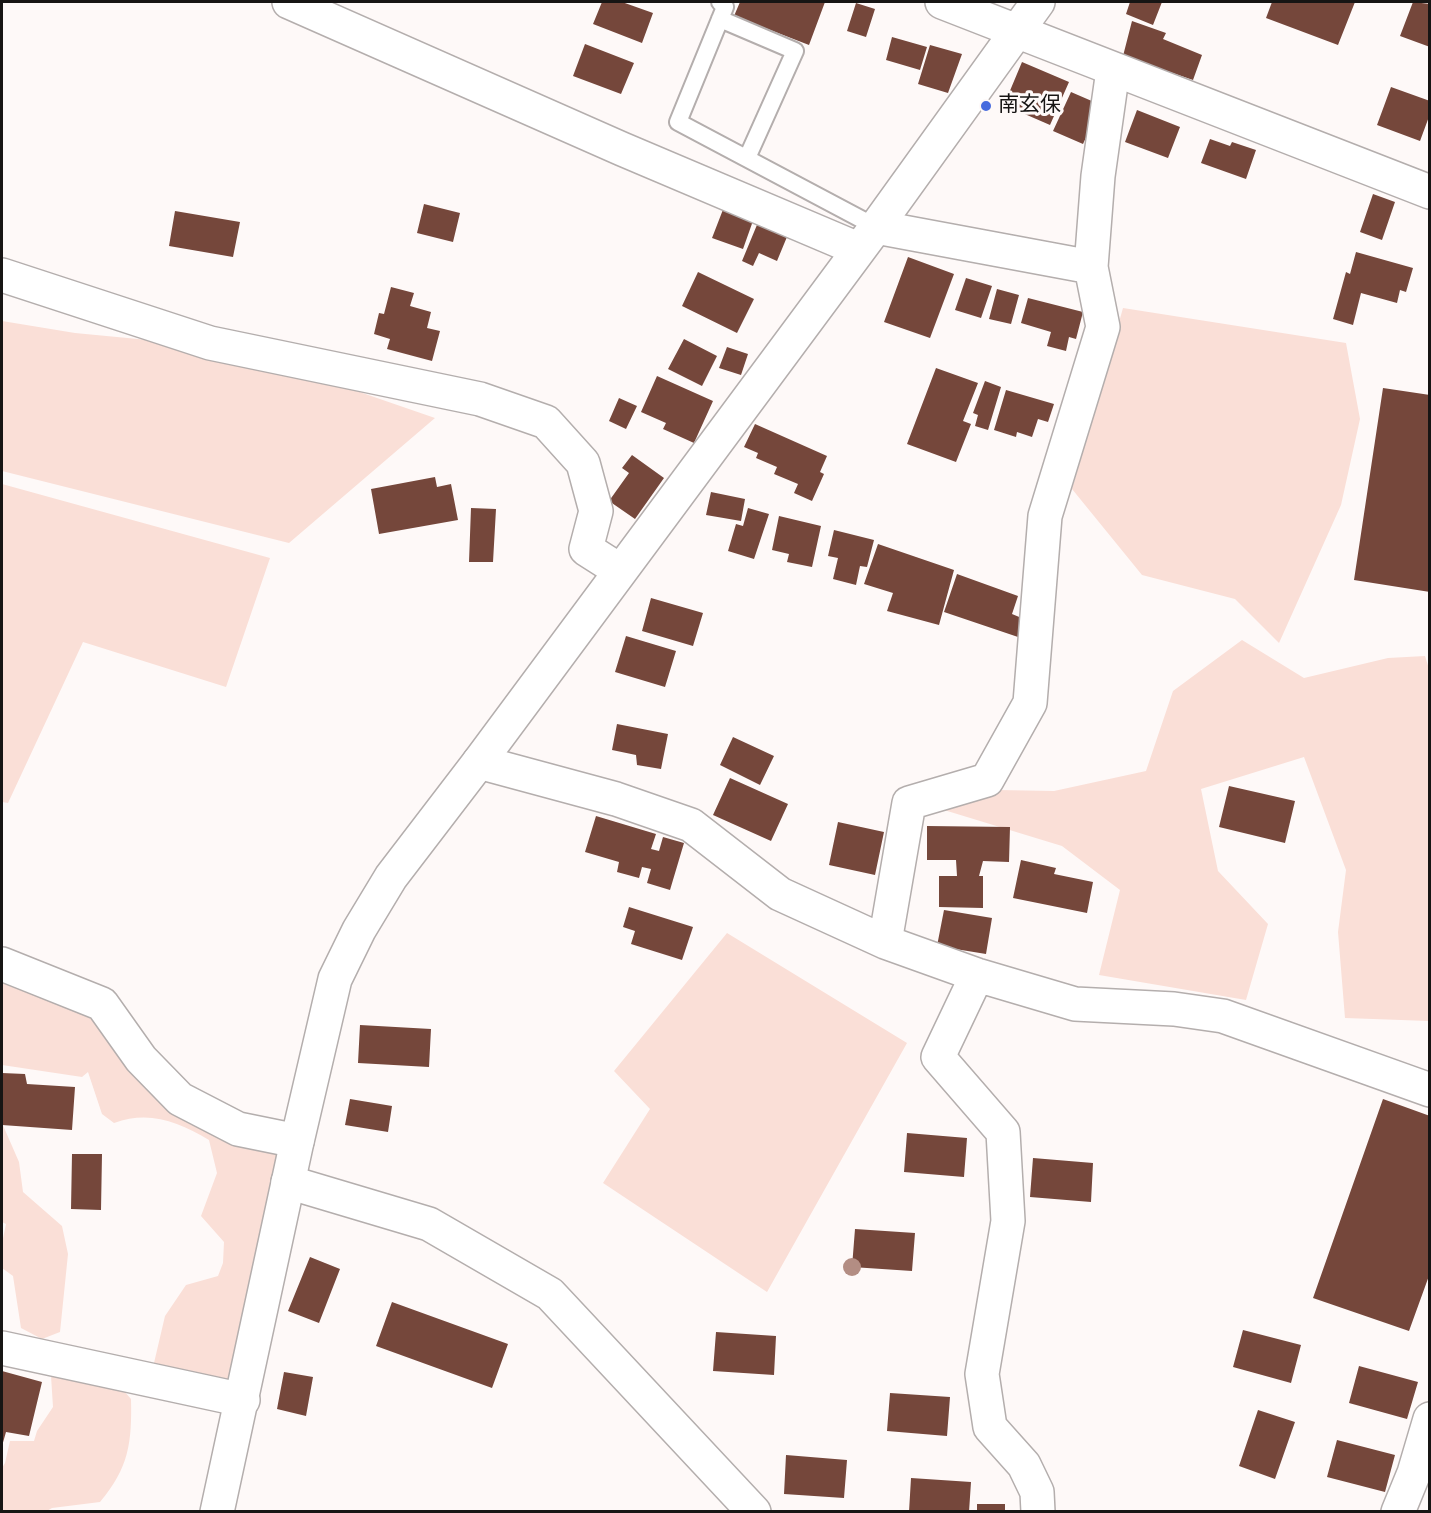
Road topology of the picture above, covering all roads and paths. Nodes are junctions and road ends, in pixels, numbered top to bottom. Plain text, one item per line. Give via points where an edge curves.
1 (290, 2) edge
2 (720, 2) edge
3 (942, 2) edge
4 (1038, 2) edge
5 (720, 19) junction
6 (1017, 31) junction
7 (1113, 70) junction
8 (747, 158) junction
9 (1430, 192) edge
10 (867, 238) junction
11 (1090, 267) junction
12 (2, 275) edge
13 (620, 570) junction
14 (479, 762) junction
15 (885, 942) junction
16 (2, 964) edge
17 (977, 975) junction
18 (1430, 1090) edge
19 (297, 1141) junction
20 (288, 1182) junction
21 (2, 1348) edge
22 (243, 1400) junction
23 (1430, 1419) edge
24 (217, 1512) edge
25 (754, 1512) edge
26 (1038, 1512) edge
27 (1398, 1512) edge

1 - 10 street via 622,149
2 - 5 lane via 725,7
3 - 6 street
4 - 6 street
5 - 8 lane via 678,122
5 - 8 lane via 795,51
6 - 7 street
6 - 10 street
7 - 9 street
7 - 11 street
8 - 10 lane
10 - 11 street
10 - 13 street
11 - 15 street via 1103,327 1045,516 1030,703 987,780 909,803
12 - 13 street via 210,343 480,399 546,422 583,463 596,511 586,549
13 - 14 street
14 - 15 street via 616,799 691,825 780,894
14 - 19 street via 391,877 335,979
15 - 17 street
16 - 19 street via 102,1004 141,1059 180,1099 238,1130
17 - 18 street via 1075,1004 1174,1009 1223,1016
17 - 26 street via 938,1057 1003,1132 1008,1221 982,1374 990,1427 1024,1465 1038,1492
19 - 20 street
20 - 22 street
20 - 25 street via 429,1224 550,1294
21 - 22 street
22 - 24 street
23 - 27 street

